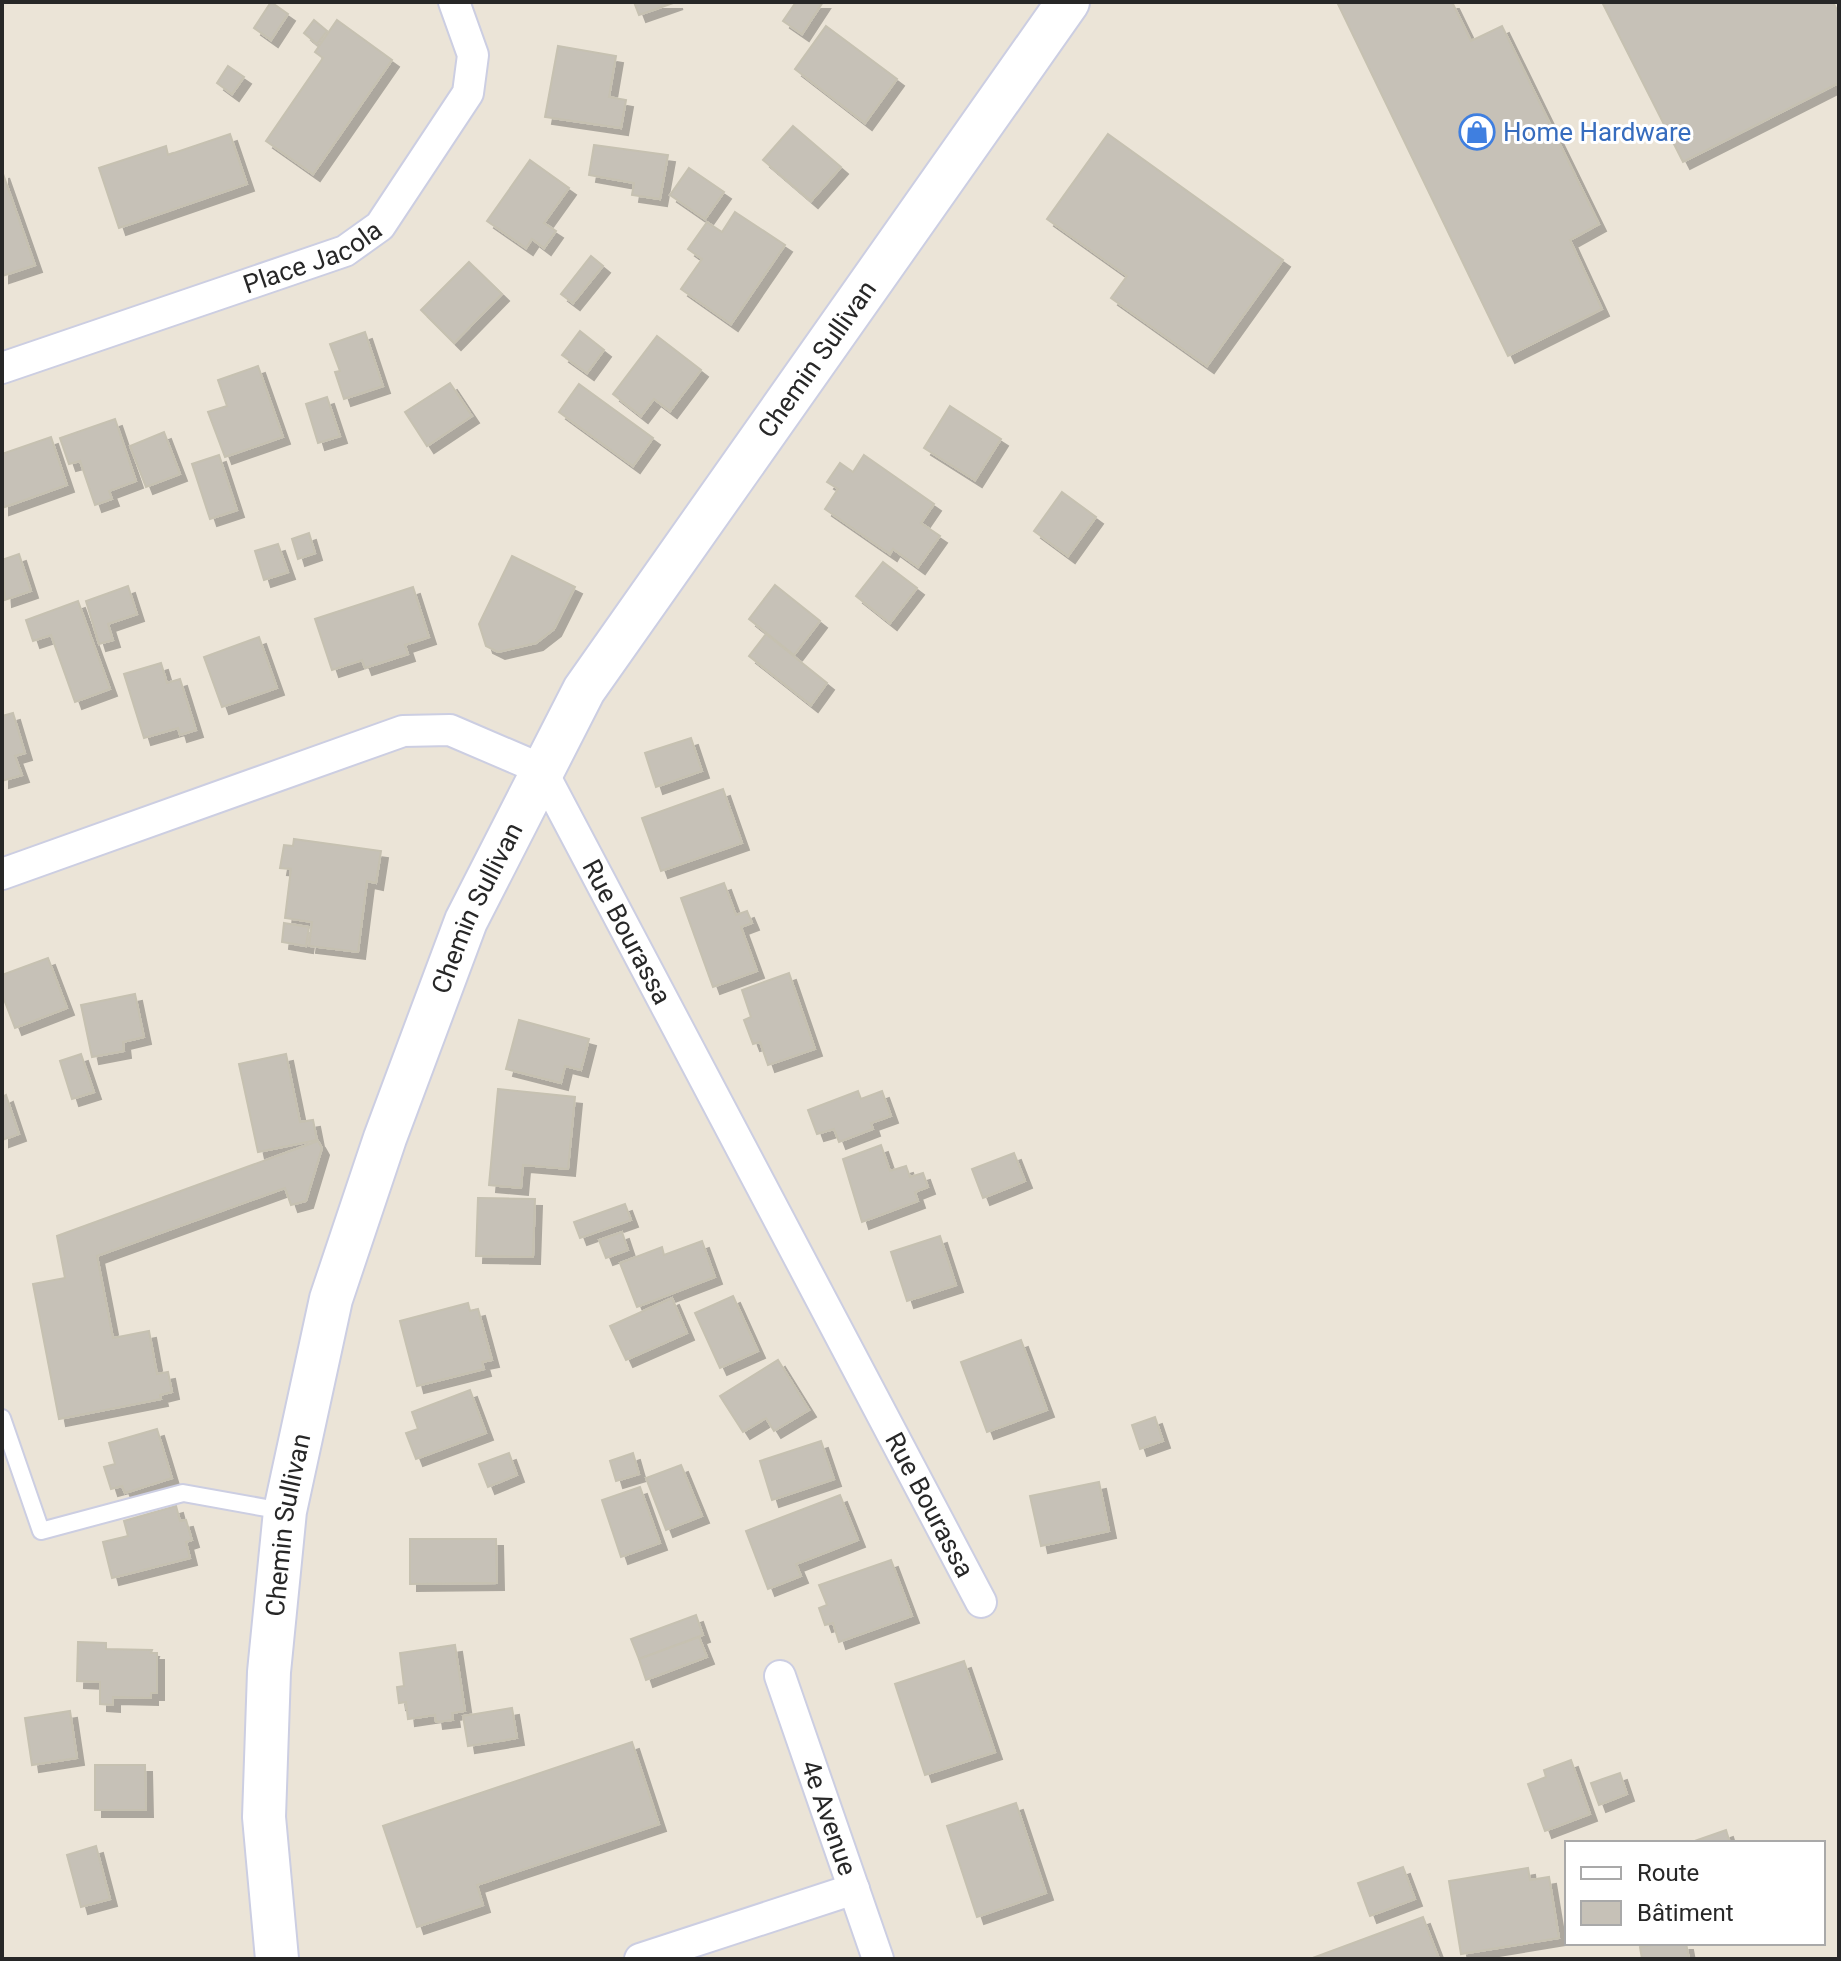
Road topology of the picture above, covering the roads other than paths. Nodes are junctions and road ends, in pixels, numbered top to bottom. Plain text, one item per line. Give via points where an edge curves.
1 (454, 2) edge
2 (1068, 2) edge
3 (2, 368) edge
4 (541, 769) junction
5 (2, 874) edge
6 (2, 1418) edge
7 (285, 1511) junction
8 (981, 1602) dead end
9 (780, 1676) dead end
10 (854, 1889) junction
11 (277, 1959) edge
12 (640, 1959) edge
13 (878, 1959) edge

1 - 3 street, Place Jacola via 473,55 468,93 380,226 345,251
2 - 4 main road, Chemin Sullivan via 584,690
4 - 5 street via 450,730 403,731
4 - 7 main road, Chemin Sullivan via 466,921 385,1138 331,1299
4 - 8 street, Rue Bourassa
6 - 7 lane via 41,1531 183,1493
7 - 11 main road, Chemin Sullivan via 269,1672 264,1817
9 - 10 street, 4e Avenue
10 - 12 street
10 - 13 street, 4e Avenue

